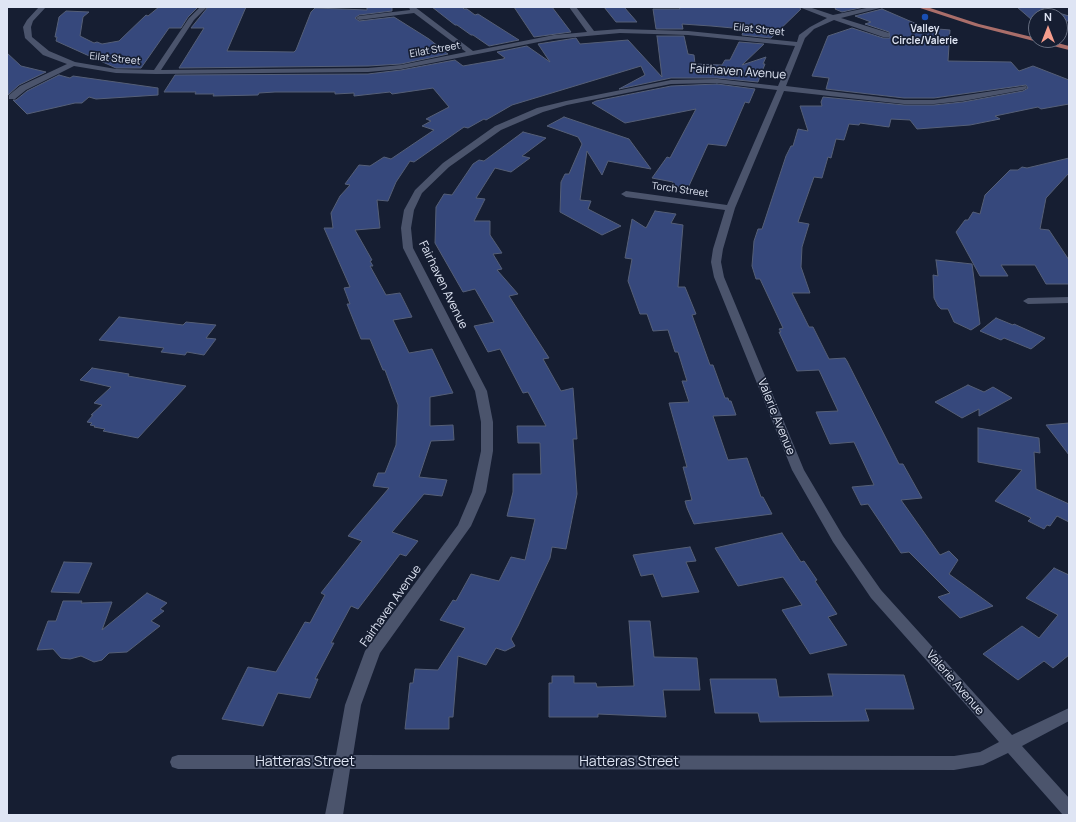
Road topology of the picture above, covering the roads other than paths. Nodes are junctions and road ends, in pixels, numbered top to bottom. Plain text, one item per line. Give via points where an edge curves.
1 (43, 7) edge
2 (204, 7) edge
3 (572, 7) edge
4 (802, 7) edge
5 (882, 7) edge
6 (920, 7) edge
7 (414, 9) edge
8 (834, 17) junction
9 (359, 18) dead end
10 (592, 33) junction
11 (886, 35) dead end
12 (799, 44) junction
13 (1069, 48) edge
14 (473, 54) junction
15 (73, 64) junction
16 (156, 72) junction
17 (781, 88) junction
18 (1023, 88) dead end
19 (12, 97) dead end
20 (626, 194) dead end
21 (730, 208) junction
22 (1069, 300) edge
23 (1028, 301) dead end
24 (1069, 714) edge
25 (1011, 744) junction
26 (178, 762) dead end
27 (343, 762) junction
28 (1069, 810) edge
29 (334, 815) edge

1 - 15 street, Eilat Street via 30,20 27,27 29,38 46,53
2 - 16 street via 191,19
3 - 10 street
4 - 8 street
5 - 8 street, Valerie Avenue
6 - 13 main road via 977,25
7 - 9 street
7 - 14 street
8 - 11 street
8 - 12 street, Valerie Avenue via 812,28 802,37
10 - 12 street, Eilat Street via 647,30
10 - 14 street, Eilat Street via 554,37
12 - 17 street, Valerie Avenue
14 - 16 street, Eilat Street via 401,67 368,70
15 - 16 street, Eilat Street via 116,71
15 - 19 street via 23,88
17 - 18 street, Fairhaven Avenue via 878,100 934,102
17 - 21 street, Valerie Avenue
17 - 27 street, Fairhaven Avenue via 717,81 671,82 540,110 498,128 446,165 418,192 409,210 406,228 408,248 481,391 487,422 488,451 479,492 464,526 373,651 353,705
20 - 21 street, Torch Street
21 - 25 street, Valerie Avenue via 718,249 716,262 719,277 798,470 838,539 876,594
22 - 23 street
24 - 25 street, Hatteras Street
25 - 27 street, Hatteras Street via 983,758 954,763
25 - 28 street, Valerie Avenue
26 - 27 street, Hatteras Street
27 - 29 street, Fairhaven Avenue

